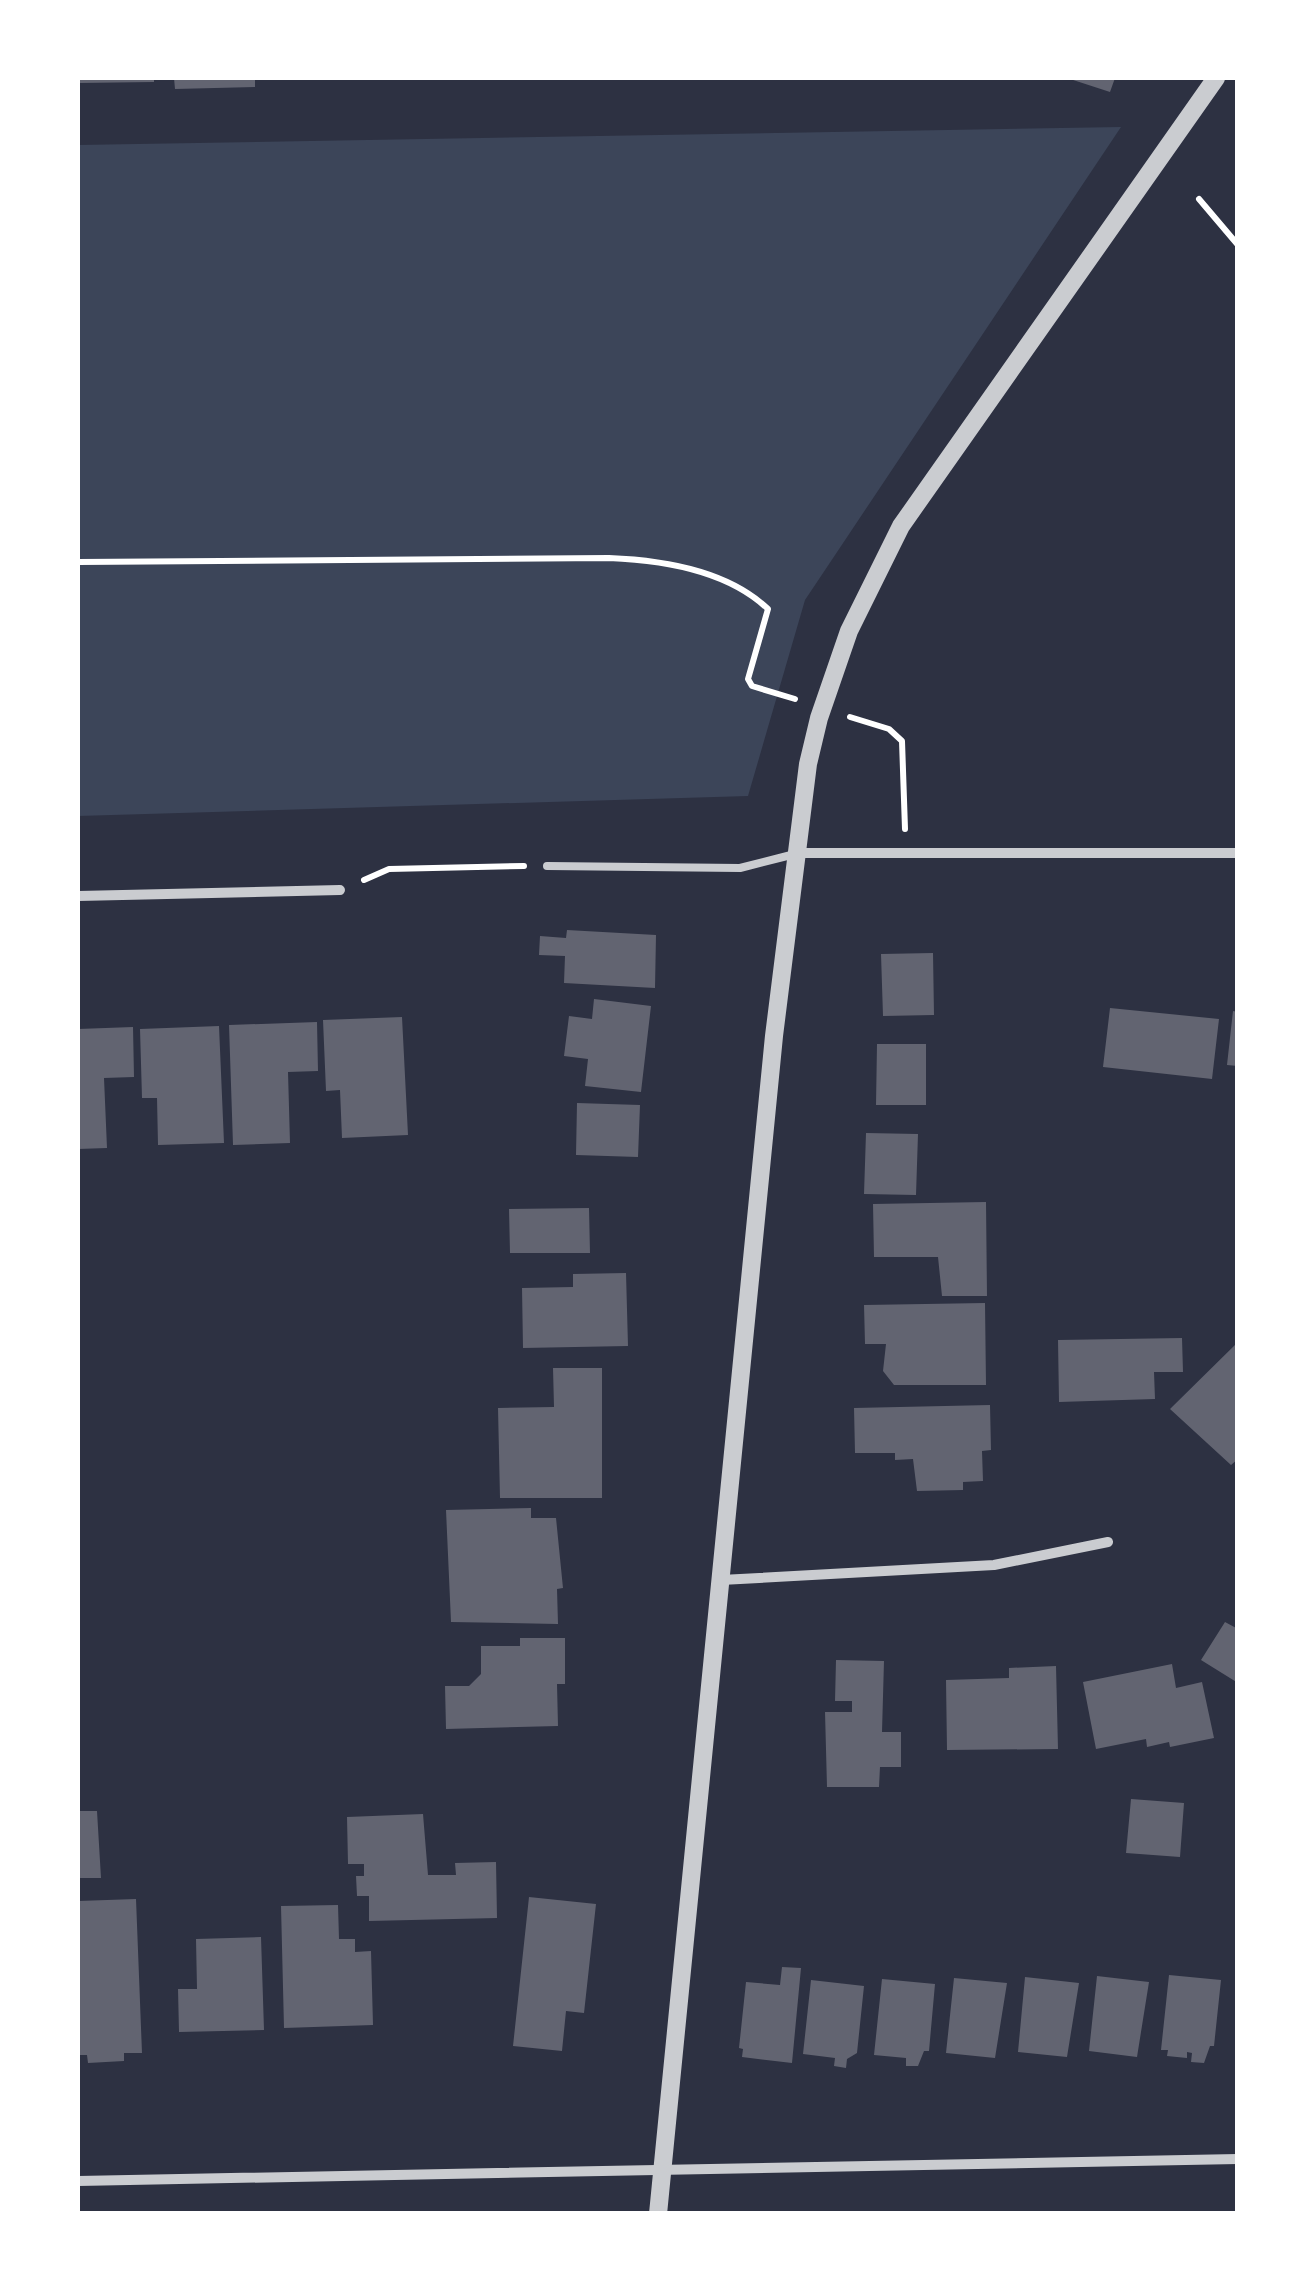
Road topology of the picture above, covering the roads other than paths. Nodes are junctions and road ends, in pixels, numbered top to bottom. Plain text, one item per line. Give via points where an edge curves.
1 (1216, 78) edge
2 (800, 853) junction
3 (1238, 853) edge
4 (546, 866) road end
5 (340, 890) road end
6 (78, 896) edge
7 (1108, 1542) dead end
8 (721, 1580) junction
9 (1238, 2159) edge
10 (663, 2170) junction
11 (78, 2181) edge
12 (658, 2214) edge

1 - 2 street via 901,526 821,708
2 - 3 street
2 - 4 lane via 740,868
2 - 8 street via 774,1036
5 - 6 street
7 - 8 street via 994,1566
8 - 10 street
9 - 10 street
10 - 11 street
10 - 12 street

